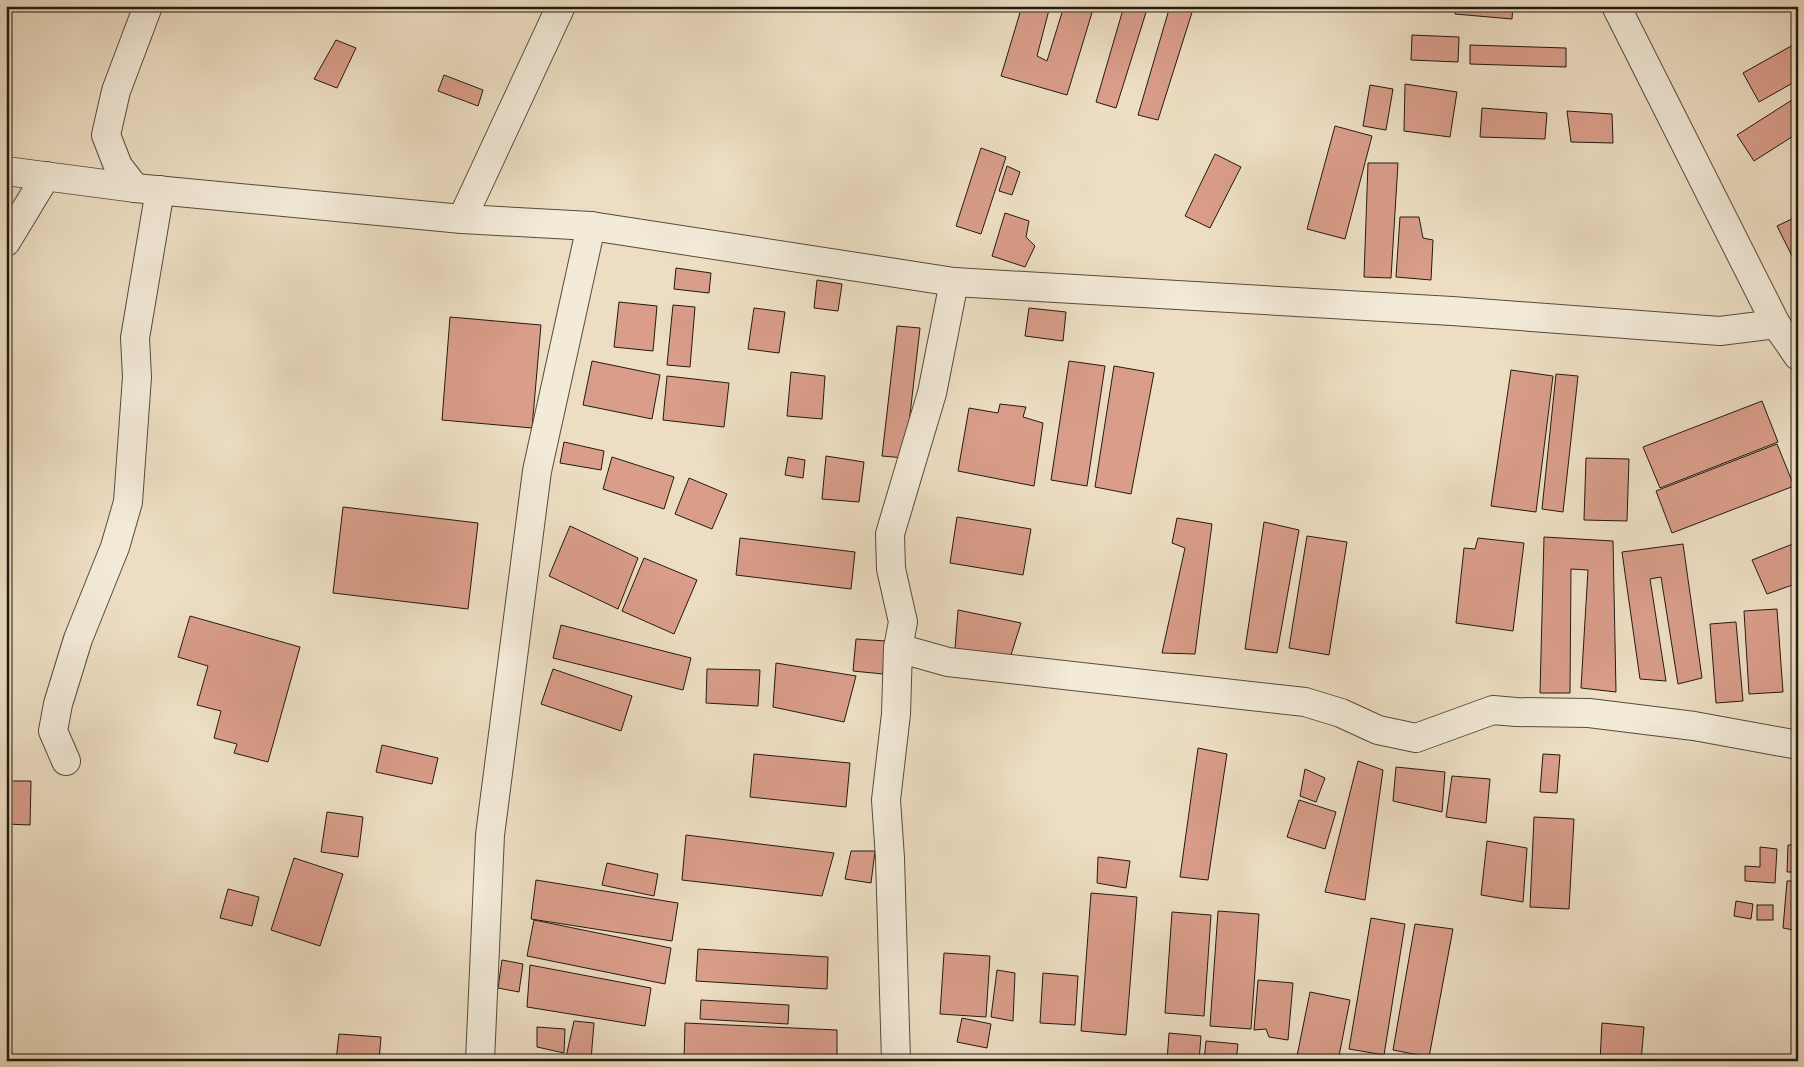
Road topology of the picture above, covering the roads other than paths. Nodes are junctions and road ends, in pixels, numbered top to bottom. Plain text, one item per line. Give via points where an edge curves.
1 (148, 6) edge
2 (562, 6) edge
3 (1616, 6) edge
4 (6, 171) edge
5 (46, 176) junction
6 (148, 189) junction
7 (462, 219) junction
8 (591, 226) junction
9 (6, 242) edge
10 (954, 282) junction
11 (1776, 324) junction
12 (1798, 356) edge
13 (898, 648) junction
14 (1798, 745) edge
15 (66, 760) dead end
16 (901, 1060) edge
17 (480, 1061) edge

1 - 6 street via 116,91 106,135 118,166
2 - 7 street
3 - 11 street
4 - 5 street
5 - 6 street
5 - 9 street
6 - 7 street
6 - 15 street via 135,338 137,377 128,502 58,704 53,731
7 - 8 street
8 - 10 street
8 - 17 street via 537,471 490,835
10 - 11 street via 1452,311 1720,331
10 - 13 street via 932,393 890,534 891,569 903,622
11 - 12 street
13 - 14 street via 948,662 1305,702 1341,713 1378,730 1416,738 1493,710 1589,713 1694,726
13 - 16 street via 896,714 886,800

